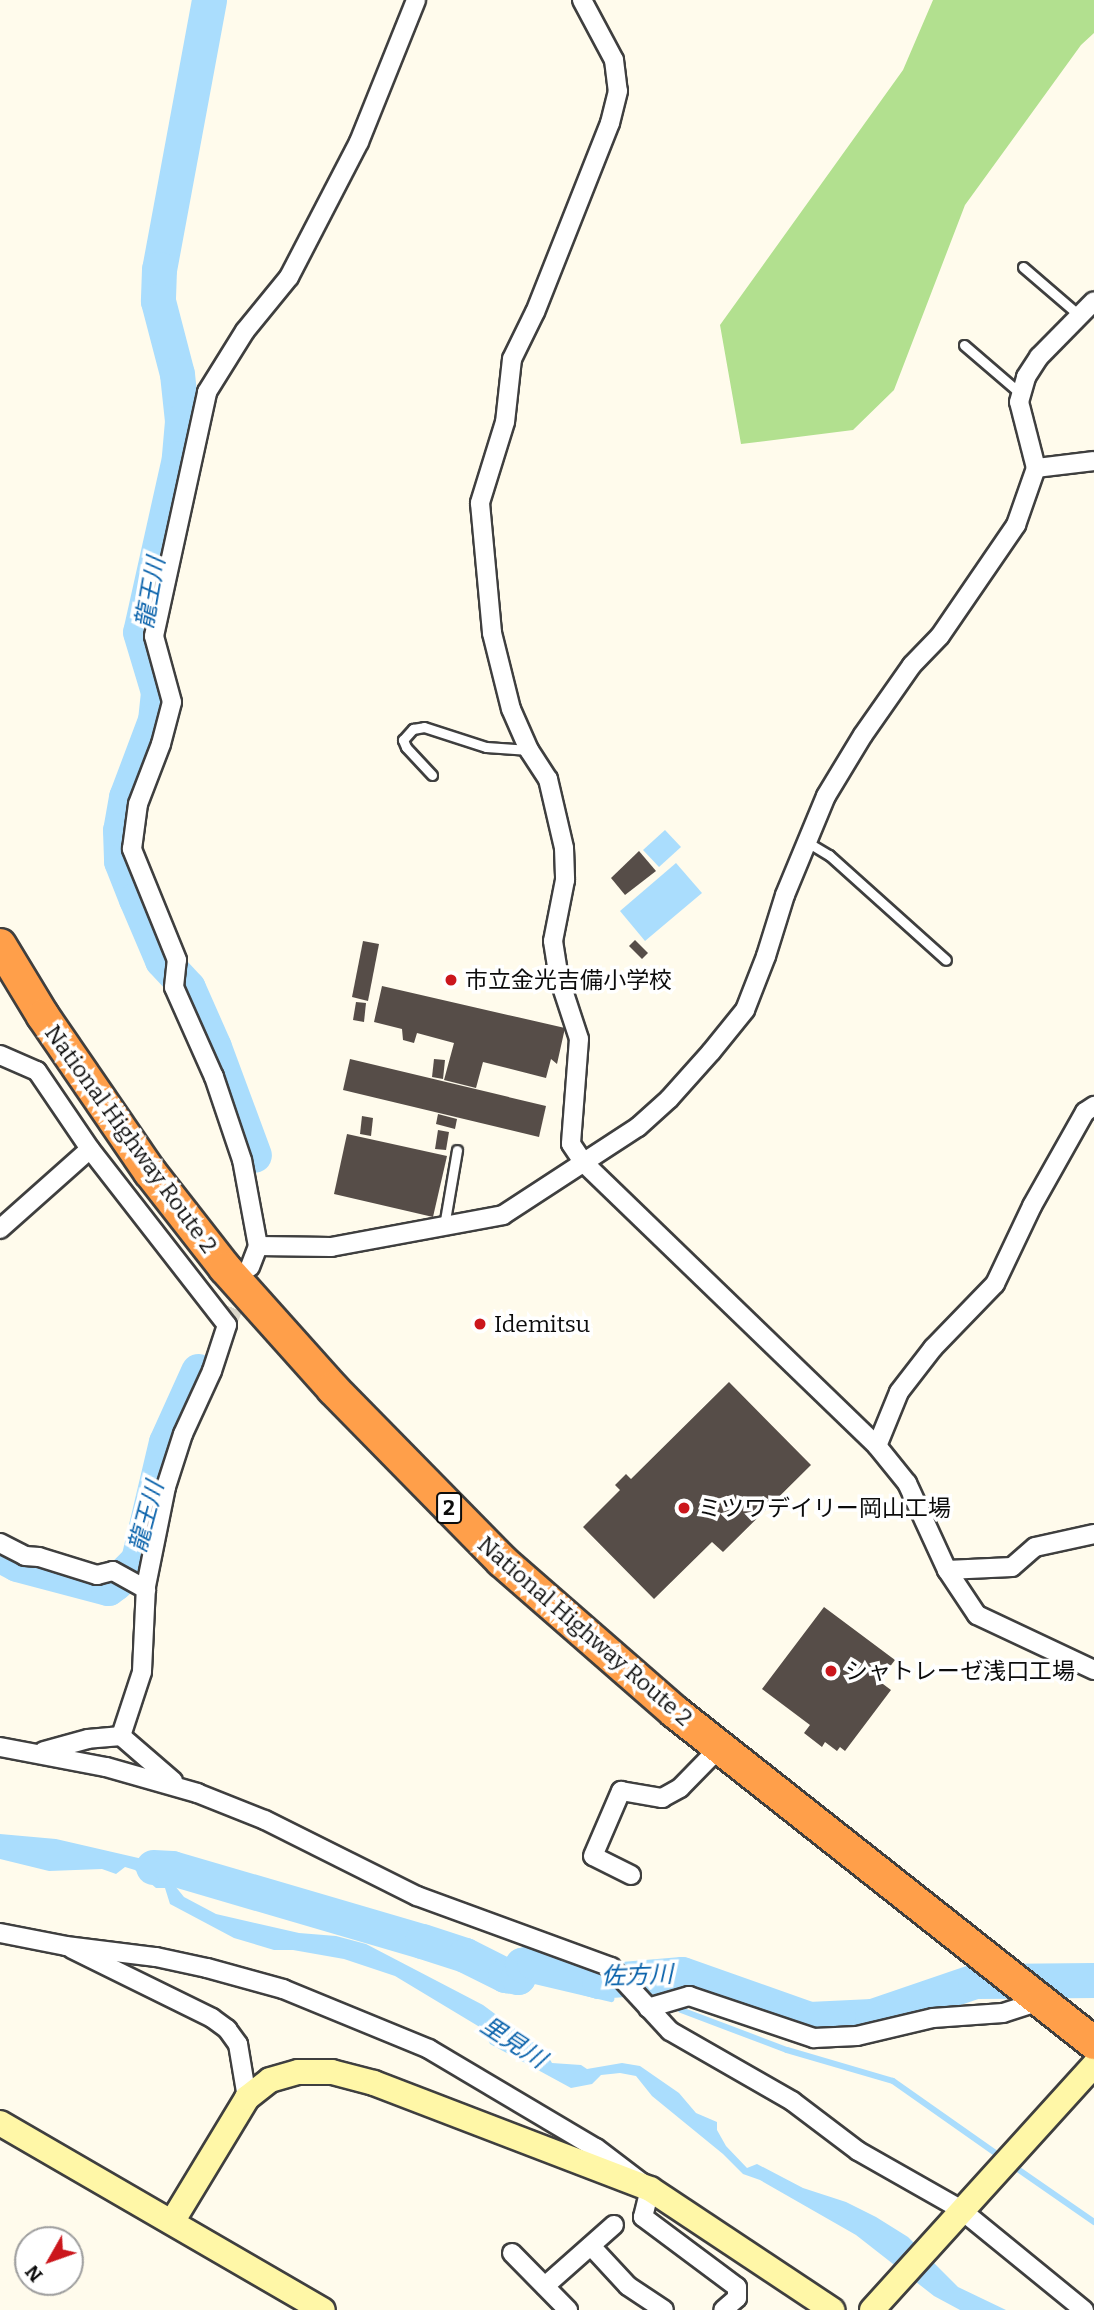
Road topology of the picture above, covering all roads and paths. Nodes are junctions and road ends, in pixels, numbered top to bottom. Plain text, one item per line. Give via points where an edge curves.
1 (416, 0) edge
2 (582, 0) edge
3 (1023, 267) dead end
4 (1094, 301) edge
5 (1080, 316) junction
6 (964, 345) dead end
7 (1021, 394) junction
8 (1094, 461) edge
9 (1036, 468) junction
10 (529, 750) junction
11 (432, 775) dead end
12 (807, 842) junction
13 (0, 945) edge
14 (946, 960) dead end
15 (0, 1055) edge
16 (1094, 1106) edge
17 (90, 1149) junction
18 (457, 1150) dead end
19 (583, 1162) junction
20 (444, 1226) junction
21 (0, 1229) edge
22 (258, 1246) junction
23 (250, 1267) tunnel mouth
24 (877, 1446) junction
25 (1094, 1534) edge
26 (0, 1543) edge
27 (947, 1570) junction
28 (139, 1586) junction
29 (1094, 1670) edge
30 (121, 1736) junction
31 (0, 1747) edge
32 (719, 1748) junction
33 (41, 1752) junction
34 (181, 1787) junction
35 (631, 1875) dead end
36 (0, 1933) edge
37 (66, 1946) junction
38 (1035, 1998) junction
39 (648, 2008) junction
40 (1094, 2043) edge
41 (1094, 2064) edge
42 (247, 2098) junction
43 (0, 2123) edge
44 (650, 2189) junction
45 (960, 2210) junction
46 (172, 2222) junction
47 (614, 2225) dead end
48 (591, 2246) junction
49 (512, 2253) dead end
50 (545, 2286) junction
51 (323, 2310) edge
52 (568, 2310) edge
53 (664, 2310) edge
54 (723, 2310) edge
55 (832, 2310) edge
56 (872, 2310) edge
57 (1084, 2310) edge

1 - 22 street via 359,142 289,277 245,331 207,392 154,636 172,702 133,827 132,849 177,960 174,987 214,1077 242,1160
2 - 10 street via 614,60 618,91 535,312 512,359 505,422 480,503 492,634 511,709
3 - 5 lane
4 - 5 street
5 - 7 street via 1039,357
6 - 7 lane
7 - 9 street via 1019,402
8 - 9 street
9 - 12 street via 1016,525 940,636 912,665 863,735 826,796
10 - 11 lane via 486,747 424,727 413,729 404,740 406,747
10 - 19 street via 548,779 564,848 565,880 553,941 559,978 579,1039 571,1144
12 - 14 lane via 829,855
12 - 19 street via 745,1010 638,1128
13 - 32 highway, National Highway Route 2 / 2 via 150,1172 225,1268 324,1379 502,1561
15 - 17 street via 37,1071
16 - 24 street via 1086,1112 1032,1206 995,1284 898,1392
17 - 21 street
17 - 28 street via 227,1325 183,1434
18 - 20 lane
19 - 20 street via 503,1215
19 - 24 street
20 - 22 street via 331,1247
22 - 23 street
24 - 27 street via 906,1483
25 - 27 street via 1035,1546 1012,1567
26 - 28 street via 25,1556 97,1575 113,1571
27 - 29 street via 977,1615
28 - 30 street via 142,1672
30 - 33 street via 88,1739
30 - 34 street
31 - 33 street
32 - 35 street via 680,1788 662,1797 621,1791 593,1856
32 - 38 highway, National Highway Route 2 / 2
33 - 34 street
34 - 39 street via 265,1820 417,1896 611,1967
36 - 37 street
37 - 42 street via 227,2029 238,2044
37 - 44 street via 207,1968 338,2010 429,2049 596,2148
38 - 39 street via 1003,2013 933,2018 857,2036 814,2038 689,1996
38 - 40 highway, National Highway Route 2 / 2
39 - 45 street via 670,2031 792,2101 858,2151
41 - 45 street
42 - 44 street via 270,2080 299,2072 332,2072 374,2083
42 - 46 street
43 - 46 street
44 - 54 street via 643,2217 737,2287 737,2298
44 - 55 street
45 - 56 street
45 - 57 street
46 - 51 street
47 - 48 street
48 - 50 street
48 - 53 street via 628,2286
49 - 50 street
50 - 52 street

